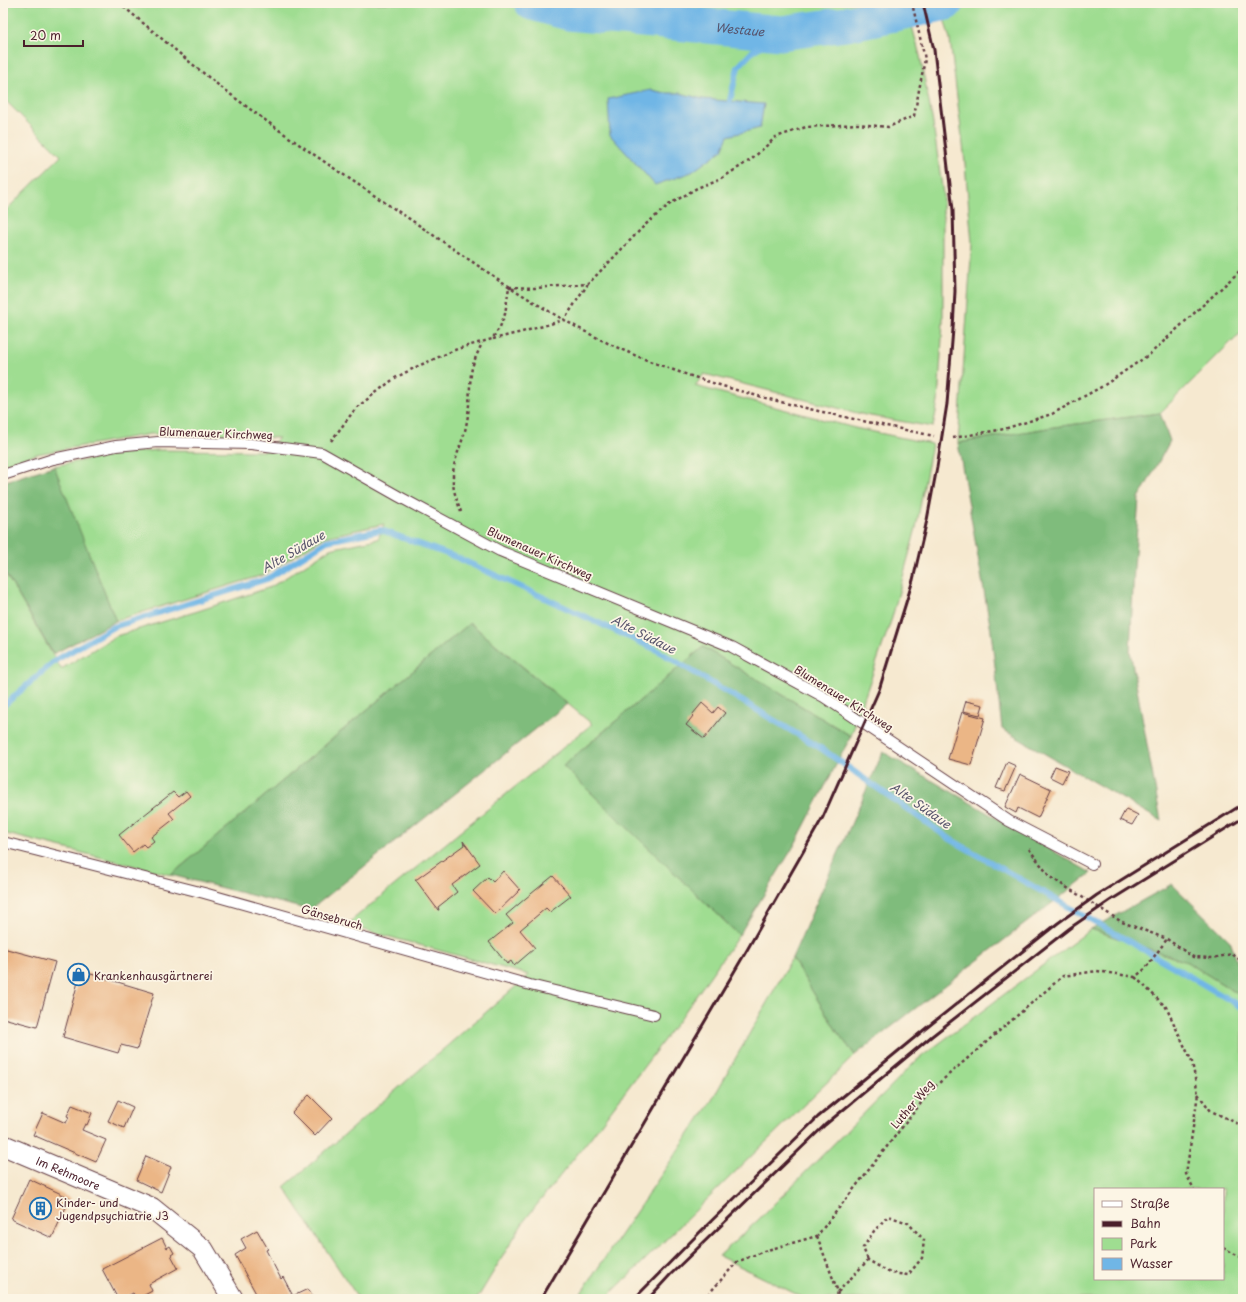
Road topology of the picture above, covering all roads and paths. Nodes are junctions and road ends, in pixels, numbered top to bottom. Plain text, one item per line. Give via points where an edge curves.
1 (120, 3) edge
2 (912, 3) edge
3 (1243, 268) edge
4 (588, 284) junction
5 (509, 287) junction
6 (564, 320) junction
7 (492, 339) junction
8 (483, 342) junction
9 (934, 436) dead end
10 (953, 438) dead end
11 (322, 453) junction
12 (3, 475) edge
13 (470, 535) junction
14 (3, 842) edge
15 (1027, 846) dead end
16 (1092, 864) dead end
17 (1167, 940) junction
18 (1243, 962) edge
19 (1135, 977) junction
20 (654, 1015) dead end
21 (1198, 1094) junction
22 (1243, 1126) edge
23 (3, 1146) edge
24 (1193, 1188) edge
25 (817, 1236) junction
26 (1224, 1248) edge
27 (1243, 1258) edge
28 (868, 1260) junction
29 (838, 1292) junction
30 (233, 1299) edge
31 (704, 1299) edge
32 (836, 1299) edge

1 - 5 path via 218,85 309,151
2 - 4 path via 925,59 914,116 888,127 858,124 806,127 776,137 752,159 722,178 697,188 670,204 645,225
3 - 10 path via 1150,354 1103,386 1052,414 1004,429
4 - 5 path
4 - 6 path
5 - 6 path
5 - 7 path via 505,314
6 - 7 path
6 - 9 path via 600,340 650,362 711,383 786,404
7 - 8 path
8 - 11 path via 457,349 395,378 356,408
8 - 13 path via 471,373 467,423 452,476 460,512
11 - 12 lane, Blumenauer Kirchweg via 251,444 158,442 116,446 53,459
11 - 13 lane, Blumenauer Kirchweg
13 - 16 lane, Blumenauer Kirchweg via 500,551 732,647 824,697 1009,821
14 - 20 lane, Gänsebruch via 204,893 530,985
15 - 17 path via 1050,877 1122,922
17 - 18 path via 1193,957 1212,958 1232,954
17 - 19 path via 1146,969
19 - 21 path via 1166,1006 1192,1062
19 - 25 path, Luther Weg via 1096,971 1063,976 932,1089
21 - 22 path via 1210,1112
21 - 24 path via 1186,1174
23 - 30 street, Im Rehmoore via 152,1208 203,1249
25 - 29 path
25 - 31 path via 764,1251 737,1262
26 - 27 path
28 - 28 path via 890,1273 908,1275 922,1258 924,1240 908,1223 888,1216 863,1248
28 - 29 path
29 - 32 path

